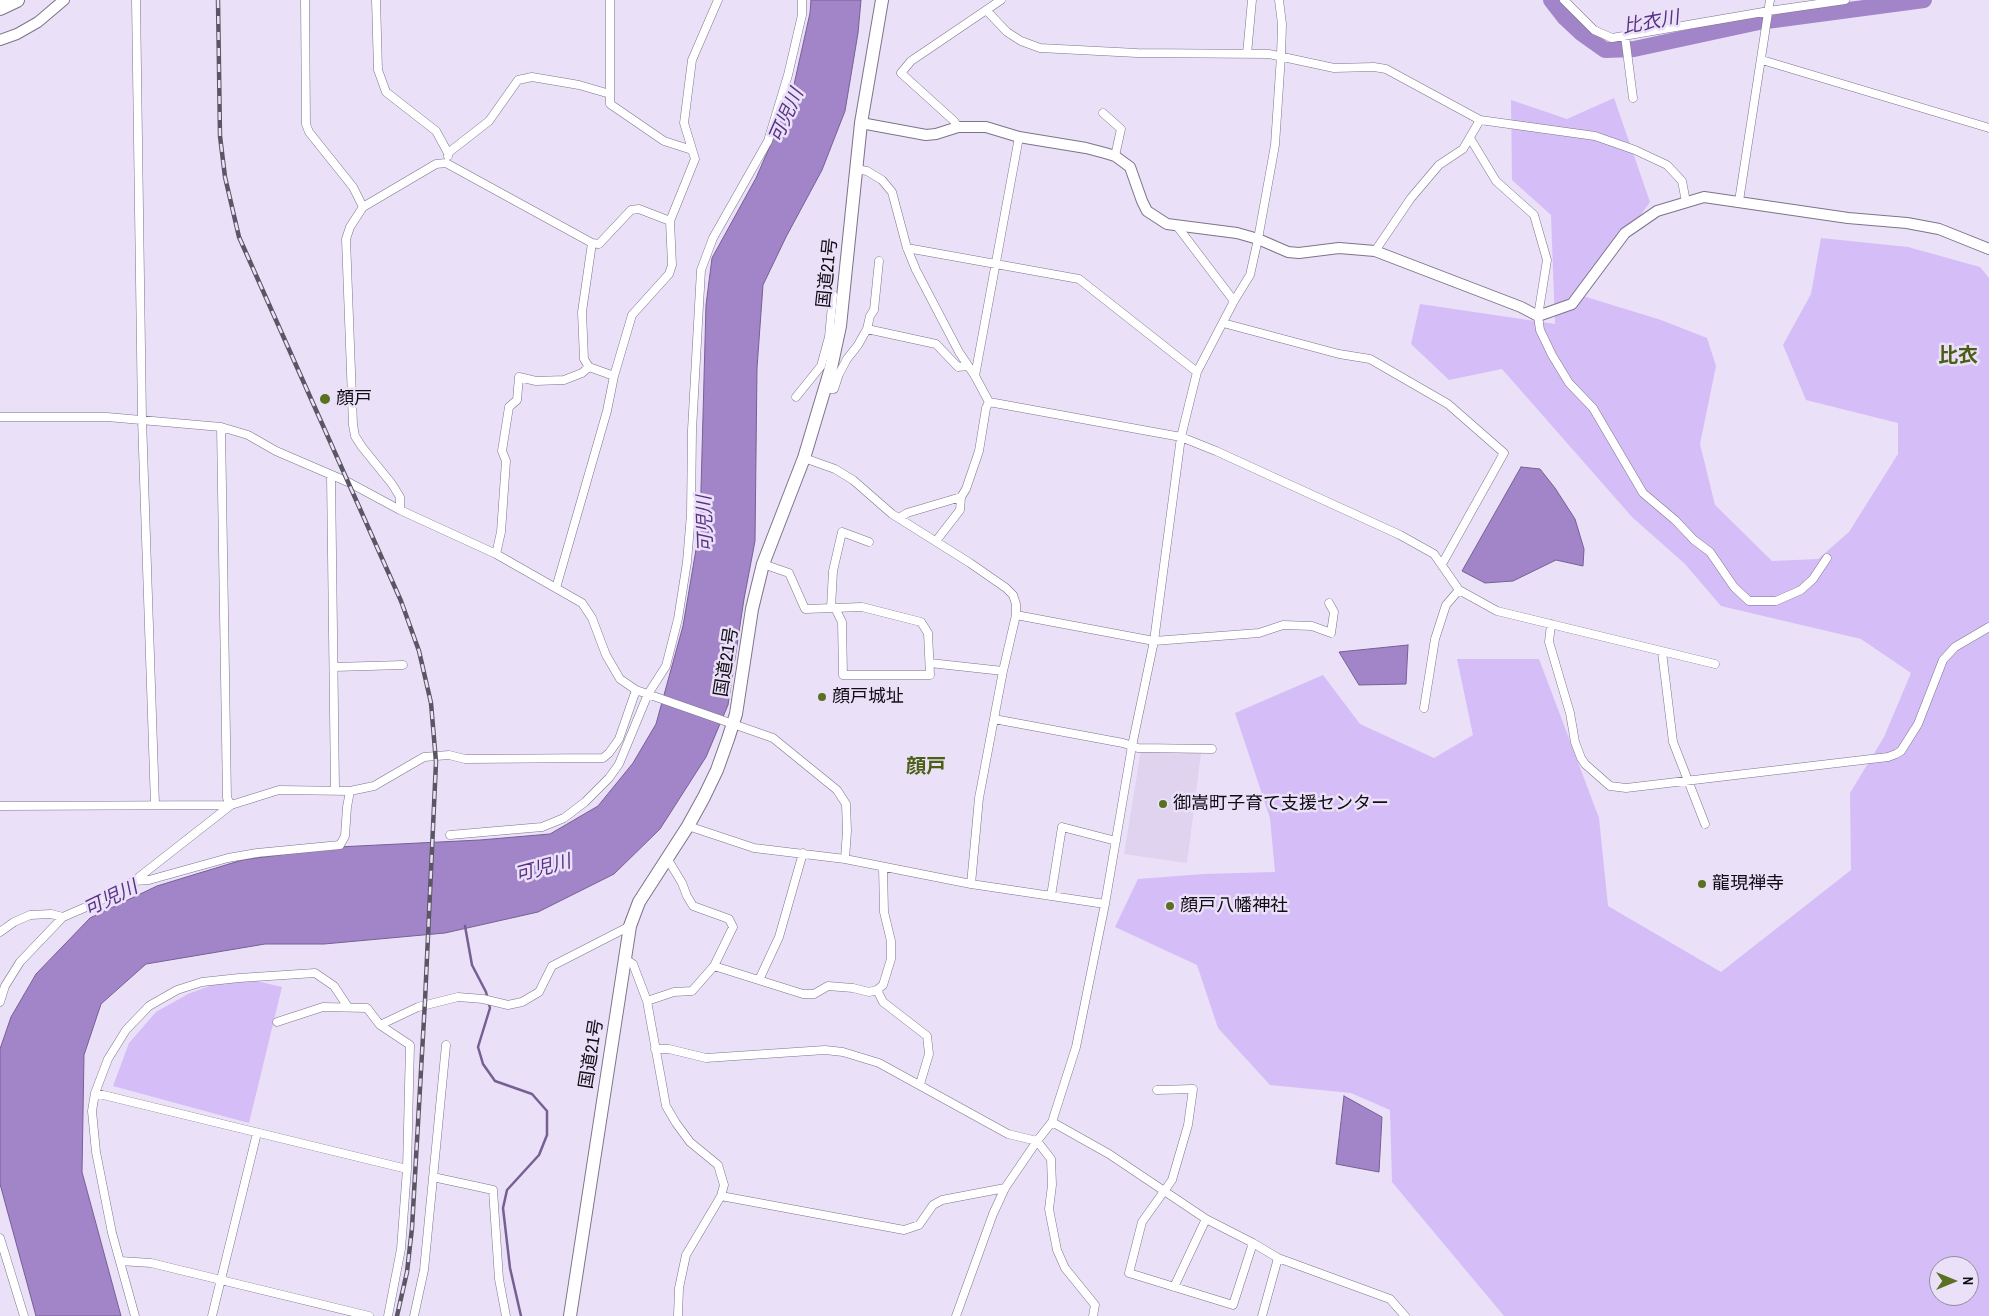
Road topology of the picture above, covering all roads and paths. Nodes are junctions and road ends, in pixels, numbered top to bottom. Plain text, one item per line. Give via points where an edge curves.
1 (17, 0) edge
2 (64, 0) edge
3 (136, 0) edge
4 (306, 0) edge
5 (376, 0) edge
6 (610, 0) edge
7 (718, 0) edge
8 (802, 0) edge
9 (882, 0) edge
10 (1002, 0) edge
11 (1252, 0) edge
12 (1279, 0) edge
13 (1564, 0) edge
14 (1770, 0) edge
15 (1845, 0) edge
16 (0, 8) edge
17 (987, 11) junction
18 (1769, 11) junction
19 (1625, 36) junction
20 (0, 40) edge
21 (1247, 54) junction
22 (1281, 56) junction
23 (1762, 60) junction
24 (610, 94) junction
25 (1633, 98) dead end
26 (1102, 113) dead end
27 (1480, 120) junction
28 (861, 122) junction
29 (958, 127) junction
30 (1989, 128) edge
31 (1019, 137) junction
32 (1470, 138) junction
33 (692, 150) junction
34 (448, 154) junction
35 (1115, 156) junction
36 (446, 163) junction
37 (856, 169) junction
38 (1739, 201) junction
39 (1686, 202) junction
40 (363, 207) junction
41 (670, 221) junction
42 (1177, 226) junction
43 (1258, 239) junction
44 (592, 243) junction
45 (907, 248) junction
46 (1989, 249) edge
47 (1375, 251) junction
48 (879, 261) dead end
49 (997, 263) junction
50 (833, 295) dead end
51 (1234, 301) junction
52 (1538, 316) junction
53 (1223, 323) junction
54 (866, 329) junction
55 (968, 366) junction
56 (588, 367) junction
57 (826, 367) junction
58 (1197, 372) junction
59 (614, 376) junction
60 (975, 376) junction
61 (826, 389) junction
62 (796, 397) dead end
63 (989, 402) junction
64 (0, 417) edge
65 (142, 419) junction
66 (221, 427) junction
67 (1181, 437) junction
68 (804, 458) junction
69 (331, 475) junction
70 (961, 497) junction
71 (400, 510) junction
72 (899, 518) junction
73 (936, 541) junction
74 (869, 542) dead end
75 (496, 554) junction
76 (1827, 558) dead end
77 (763, 564) junction
78 (1442, 564) junction
79 (556, 588) junction
80 (1459, 590) junction
81 (1329, 603) dead end
82 (833, 608) junction
83 (1016, 615) junction
84 (1551, 624) junction
85 (1989, 628) edge
86 (1154, 641) junction
87 (1662, 652) junction
88 (930, 664) junction
89 (1715, 664) dead end
90 (404, 665) dead end
91 (334, 667) junction
92 (1003, 671) junction
93 (636, 690) junction
94 (648, 694) junction
95 (1424, 708) dead end
96 (994, 719) junction
97 (729, 723) junction
98 (1132, 746) junction
99 (1212, 749) dead end
100 (1688, 780) junction
101 (336, 790) junction
102 (350, 791) junction
103 (155, 805) junction
104 (231, 805) junction
105 (0, 806) edge
106 (1705, 824) dead end
107 (688, 826) junction
108 (450, 835) dead end
109 (1116, 841) junction
110 (803, 853) junction
111 (845, 859) junction
112 (664, 862) junction
113 (883, 866) junction
114 (134, 881) junction
115 (971, 884) junction
116 (1051, 896) junction
117 (1105, 904) junction
118 (63, 917) junction
119 (630, 926) junction
120 (0, 932) edge
121 (624, 958) junction
122 (714, 966) junction
123 (759, 980) junction
124 (877, 990) junction
125 (0, 1002) edge
126 (647, 1002) junction
127 (348, 1007) junction
128 (277, 1022) dead end
129 (380, 1025) junction
130 (446, 1045) dead end
131 (655, 1049) junction
132 (920, 1084) junction
133 (1157, 1090) dead end
134 (95, 1093) junction
135 (1052, 1122) junction
136 (257, 1132) junction
137 (1037, 1141) junction
138 (407, 1169) junction
139 (433, 1177) junction
140 (1005, 1188) junction
141 (1165, 1191) junction
142 (721, 1196) junction
143 (1206, 1219) junction
144 (0, 1238) edge
145 (1253, 1242) junction
146 (1278, 1258) junction
147 (120, 1261) junction
148 (220, 1281) junction
149 (1174, 1287) junction
150 (24, 1316) edge
151 (135, 1316) edge
152 (212, 1316) edge
153 (368, 1316) edge
154 (388, 1316) edge
155 (414, 1316) edge
156 (506, 1316) edge
157 (570, 1316) edge
158 (678, 1316) edge
159 (956, 1316) edge
160 (1093, 1316) edge
161 (1262, 1316) edge
162 (1406, 1316) edge

1 - 16 highway
2 - 20 street via 38,22
3 - 65 street
4 - 40 street via 306,124 353,187
5 - 34 street via 378,70 386,92 436,131
6 - 24 street
7 - 33 street via 692,60 684,123
8 - 94 street via 802,15 788,74 768,141 713,238 701,270 687,562 670,652
9 - 28 highway, 国道21号
10 - 17 street
11 - 21 street
12 - 22 street
13 - 19 street via 1594,30 1612,38
14 - 18 street
15 - 18 street
17 - 21 street via 1007,32 1040,48
17 - 29 street via 911,61 901,73
18 - 19 street
18 - 23 street
19 - 25 street
21 - 22 street
22 - 27 street via 1334,68 1386,69
22 - 43 street via 1275,145
23 - 30 street
23 - 38 street
24 - 33 street via 610,104 664,140
24 - 34 street via 532,76 518,80 489,121
26 - 35 street via 1121,129
27 - 32 street
27 - 39 street via 1595,136 1635,150 1667,165 1682,181
28 - 29 street via 926,135
28 - 37 highway, 国道21号
29 - 31 street via 986,127
31 - 35 street
31 - 49 street
32 - 47 street via 1458,154 1439,165 1423,182
32 - 52 street via 1496,181 1534,215 1547,260
33 - 41 street via 695,159
34 - 36 street
35 - 42 street via 1130,167 1147,211 1167,224
36 - 40 street via 436,164
36 - 44 street
37 - 45 street via 882,180 892,192
37 - 57 highway, 国道21号 via 840,326
38 - 39 street via 1704,198
38 - 46 street via 1939,229
39 - 52 street via 1657,211 1625,234 1572,304
40 - 71 street via 346,239 353,425 362,447 400,498
41 - 44 street via 639,209 631,210 599,244
41 - 59 street via 672,265 669,274 632,315
42 - 43 street via 1218,229
42 - 51 street
43 - 47 street via 1299,254 1339,248
43 - 51 street via 1250,275
44 - 56 street via 582,312 584,359
45 - 49 street
45 - 55 street
47 - 52 street
48 - 54 street via 874,310
49 - 58 street via 1078,279
49 - 60 street
50 - 57 street
51 - 53 street
52 - 76 street via 1540,330 1552,355 1569,383 1593,408 1636,484 1717,559 1734,586 1749,601 1776,601 1800,590 1813,579
53 - 58 street
53 - 78 street via 1339,354 1370,359 1448,404 1504,453
54 - 55 street via 936,344 958,367
54 - 61 street via 839,374 834,389
55 - 60 street
56 - 59 street
56 - 75 street via 564,380 536,381 520,377 516,400 509,407 502,451 506,461 501,532
57 - 61 highway, 国道21号
57 - 62 street
58 - 67 street
59 - 79 street
60 - 63 street
61 - 68 highway, 国道21号
63 - 67 street
63 - 70 street via 979,451
64 - 65 street
65 - 66 street
65 - 103 street
66 - 69 street via 248,435
66 - 104 street via 227,798
67 - 78 street via 1400,535 1434,554
67 - 86 street
68 - 72 street via 847,476
68 - 77 highway, 国道21号
69 - 71 street
69 - 91 street
70 - 72 street
70 - 73 street via 960,510
71 - 75 street
72 - 73 street
73 - 83 street via 1006,588 1013,595
74 - 82 street via 842,532 833,571
75 - 79 street
77 - 82 street via 789,573 805,609
77 - 97 highway, 国道21号
78 - 80 street
79 - 93 street via 582,603 620,679
80 - 84 street via 1497,611
80 - 95 street via 1446,605 1435,639
81 - 86 street via 1334,612 1332,633 1312,626 1283,625 1259,632
82 - 88 street via 862,607 921,622 928,634
82 - 88 street via 842,622 843,675 930,675
83 - 86 street
83 - 92 street
84 - 87 street
84 - 100 street via 1548,635 1550,649 1570,713 1577,750 1585,764 1610,786 1626,788
85 - 100 street via 1955,647 1943,660 1918,724 1896,754
86 - 98 street
87 - 89 street
87 - 100 street via 1673,742
88 - 92 street
90 - 91 street
91 - 101 street
92 - 96 street
93 - 94 street
93 - 102 street via 619,739 603,758 424,757 374,786
94 - 97 street
94 - 108 street via 619,764 600,788 564,818 542,827
96 - 98 street
96 - 115 street via 979,798
97 - 107 highway, 国道21号 via 717,770
97 - 111 street via 773,738 837,790 846,804
98 - 99 street
98 - 109 street
100 - 106 street
101 - 102 street
101 - 104 street via 278,790
102 - 114 street via 345,836 340,845 228,858 149,880
103 - 104 street
103 - 105 street
104 - 114 street
107 - 110 street via 754,848
107 - 112 highway, 国道21号
109 - 116 street via 1062,827
109 - 117 street
110 - 111 street
110 - 123 street via 779,937
111 - 113 street
112 - 119 highway, 国道21号 via 639,902
112 - 122 street via 682,883 693,906 730,919 733,927
113 - 115 street
113 - 124 street via 884,912 891,940 891,959 883,985
114 - 118 street
115 - 116 street
116 - 117 street
117 - 135 street via 1076,1047
118 - 120 street via 30,915
118 - 125 street via 20,962
119 - 121 highway, 国道21号
119 - 129 street via 552,966 539,992 522,1002 508,1005 458,997 418,1007
121 - 126 street via 632,964
121 - 157 highway, 国道21号
122 - 123 street
122 - 126 street via 692,991 674,992
123 - 124 street via 803,994 814,994 828,986 869,992
124 - 132 street via 883,1002 927,1036 929,1054
126 - 131 street
127 - 128 street via 323,1007
127 - 129 street via 367,1008
127 - 134 street via 334,986 315,973 202,982 177,990 149,1006 126,1030 108,1059
129 - 138 street via 410,1045
130 - 139 street
131 - 132 street via 706,1058 825,1050 843,1052 879,1063
131 - 142 street via 666,1106 690,1142 718,1165 724,1185
132 - 137 street via 1008,1134
133 - 141 street via 1193,1089 1188,1126 1172,1180
134 - 136 street
134 - 147 street via 92,1111 96,1152
135 - 137 street
135 - 141 street
136 - 138 street
136 - 148 street
137 - 140 street
137 - 160 street via 1051,1158 1049,1209 1056,1250 1065,1268 1095,1305
138 - 154 street via 401,1249
139 - 155 street via 424,1270
139 - 156 street via 493,1190 499,1278
140 - 142 street via 942,1200 933,1204 919,1225 904,1230
140 - 159 street
141 - 143 street
141 - 149 street via 1142,1222 1129,1273
142 - 158 street via 686,1255
143 - 145 street
143 - 149 street
144 - 150 street
145 - 146 street
145 - 149 street via 1233,1305
146 - 161 street
146 - 162 street via 1390,1299
147 - 148 street via 151,1264
147 - 151 street
148 - 152 street
148 - 153 street

